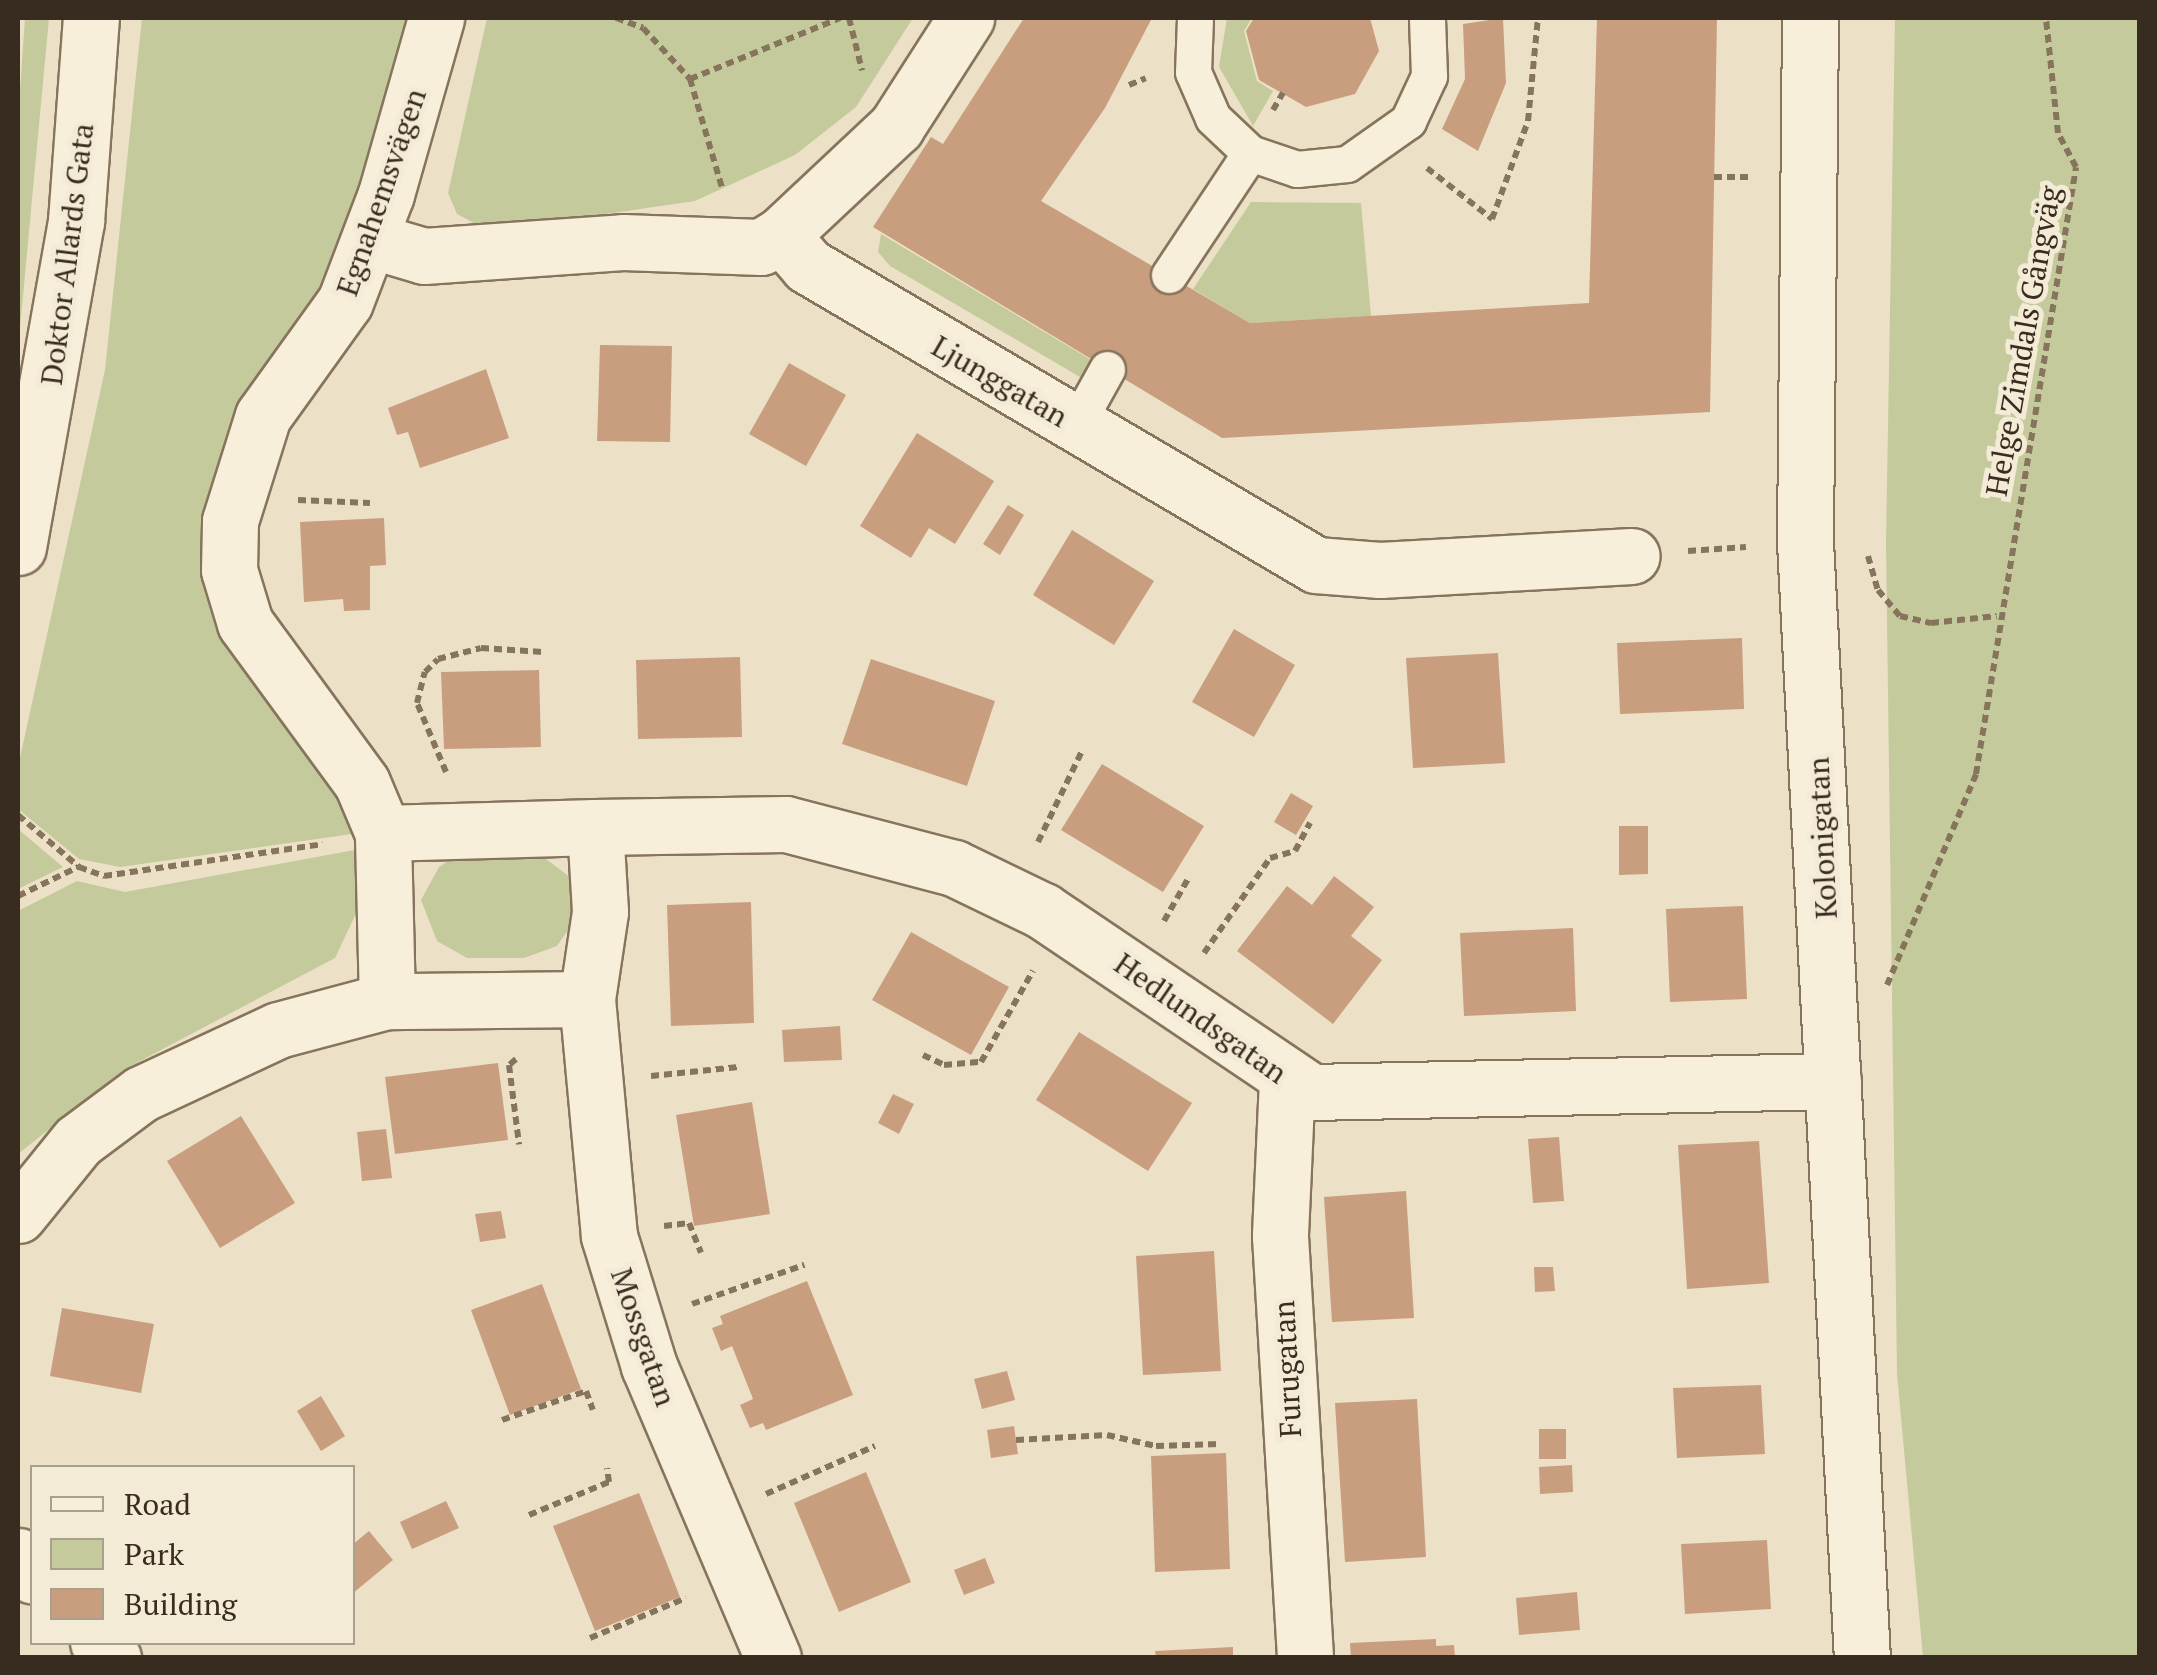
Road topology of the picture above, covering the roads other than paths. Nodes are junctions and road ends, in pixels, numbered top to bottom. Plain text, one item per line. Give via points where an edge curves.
1 (91, 18) edge
2 (436, 18) edge
3 (966, 18) edge
4 (1196, 18) edge
5 (1427, 18) edge
6 (1810, 18) edge
7 (1250, 152) junction
8 (780, 235) junction
9 (370, 240) junction
10 (1169, 275) dead end
11 (1107, 370) dead end
12 (1076, 425) junction
13 (18, 547) edge
14 (1650, 555) road end
15 (596, 827) junction
16 (384, 833) junction
17 (587, 999) junction
18 (387, 1001) junction
19 (1287, 1080) junction
20 (1833, 1081) junction
21 (18, 1214) edge
22 (773, 1658) edge
23 (1305, 1658) edge
24 (1862, 1658) edge

1 - 13 street, Doktor Allards Gata via 65,300
2 - 9 street, Egnahemsvägen
3 - 8 street via 896,127
4 - 7 lane via 1191,46 1200,96
5 - 7 lane via 1429,76 1391,140 1322,168
6 - 20 street, Kolonigatan via 1805,542
7 - 10 lane
8 - 9 street via 761,247 622,242 424,256
8 - 12 street, Ljunggatan via 808,266
9 - 16 street, Egnahemsvägen via 345,302 262,416 230,521 230,570 264,658 362,783
11 - 12 lane
12 - 14 street, Ljunggatan via 1316,565 1380,570
15 - 16 street, Hedlundsgatan
15 - 17 street, Mossgatan via 600,912
15 - 19 street, Hedlundsgatan via 804,827 897,849 1012,895 1176,998
16 - 18 street
17 - 18 street
17 - 22 street, Mossgatan via 609,1236 649,1366
18 - 21 street via 278,1030 141,1094 78,1141
19 - 20 street, Hedlundsgatan via 1332,1096
19 - 23 street, Furugatan via 1280,1236
20 - 24 street, Kolonigatan

